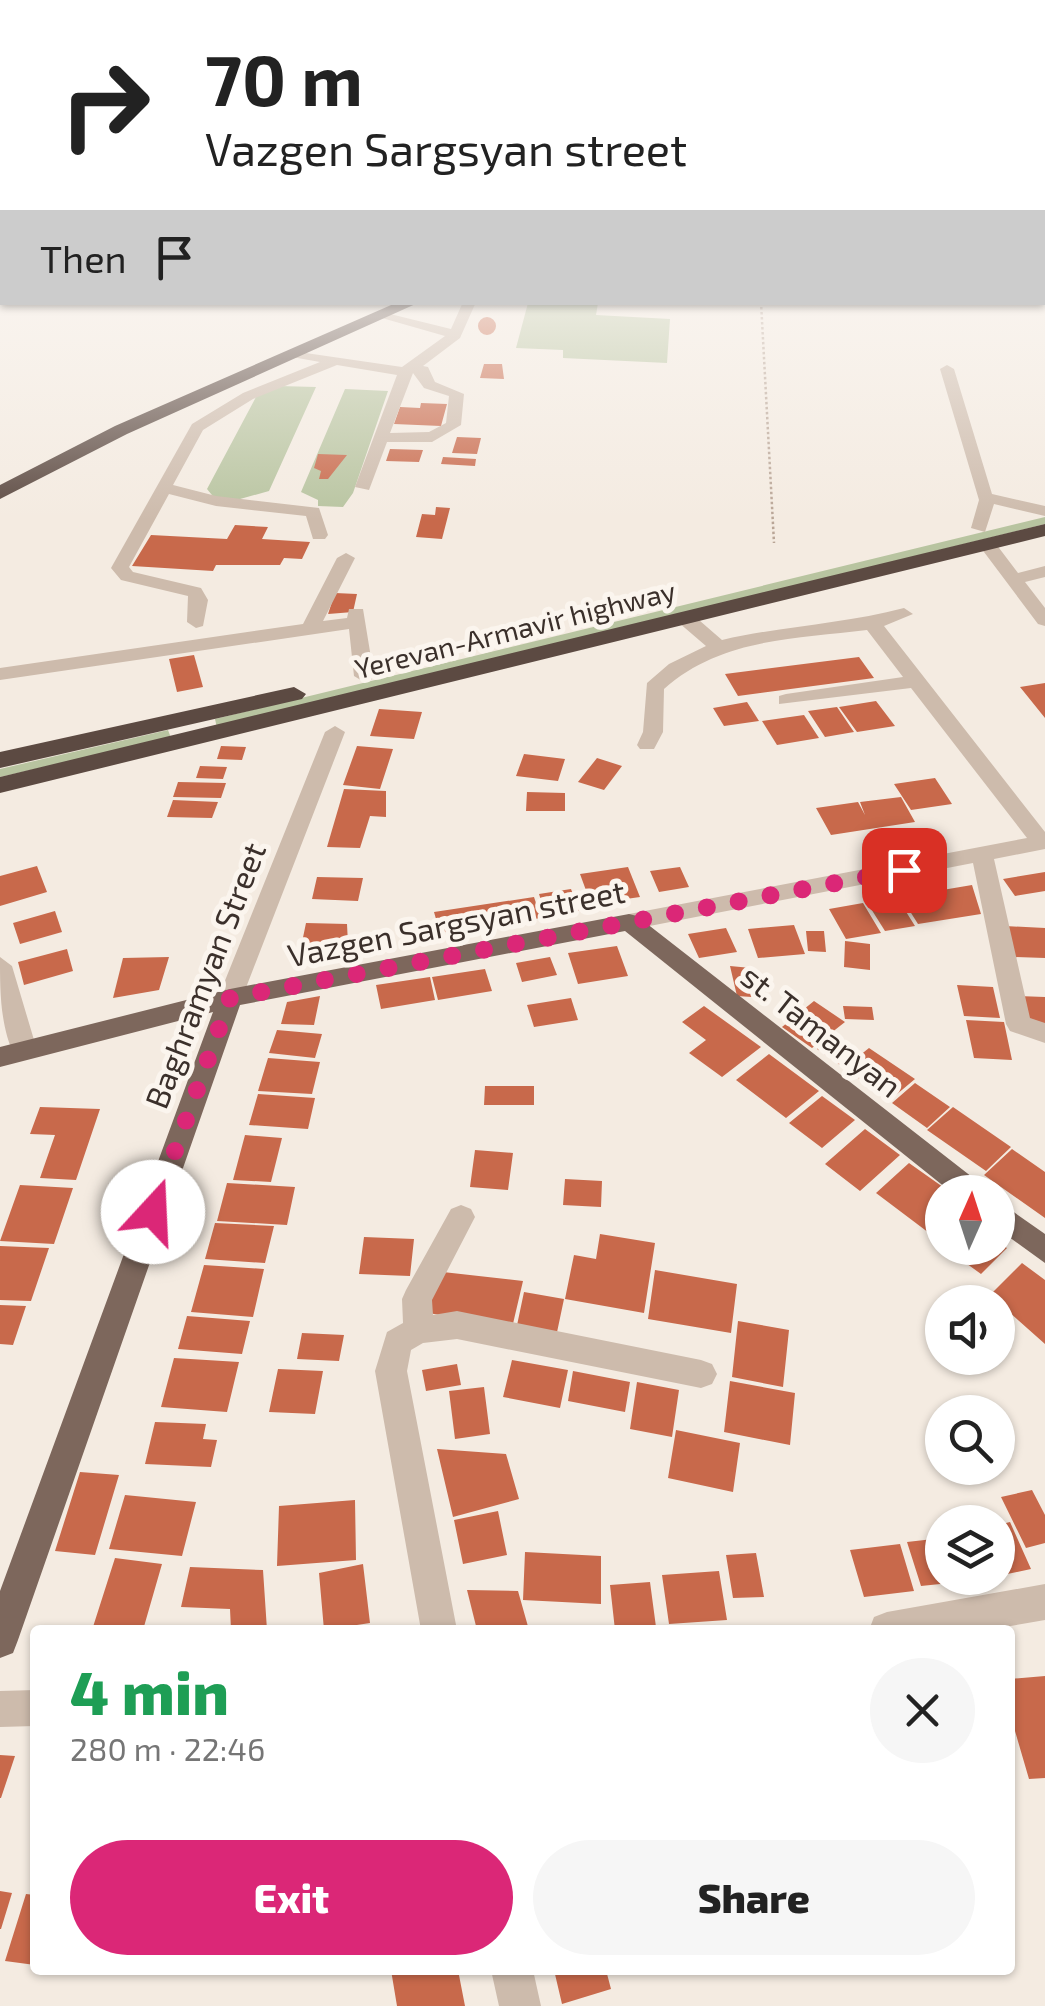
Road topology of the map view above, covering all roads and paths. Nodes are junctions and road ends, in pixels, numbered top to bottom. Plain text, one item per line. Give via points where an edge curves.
1 (348, 333) edge
2 (453, 333) edge
3 (763, 333) edge
4 (297, 354) junction
5 (332, 362) junction
6 (947, 369) dead end
7 (408, 370) junction
8 (380, 438) junction
9 (363, 487) dead end
10 (164, 488) junction
11 (0, 493) edge
12 (988, 499) junction
13 (1045, 512) edge
14 (1045, 530) edge
15 (319, 535) dead end
16 (983, 536) junction
17 (774, 543) dead end
18 (346, 558) dead end
19 (1045, 572) edge
20 (1013, 580) junction
21 (904, 614) dead end
22 (685, 618) junction
23 (1045, 620) edge
24 (196, 622) dead end
25 (872, 624) junction
26 (312, 626) junction
27 (716, 646) junction
28 (0, 674) edge
29 (364, 676) junction
30 (917, 682) junction
31 (786, 700) dead end
32 (335, 732) dead end
33 (170, 734) junction
34 (0, 738) edge
35 (648, 745) dead end
36 (0, 760) edge
37 (0, 786) edge
38 (1044, 842) edge
39 (982, 855) junction
40 (629, 922) junction
41 (0, 966) edge
42 (230, 998) junction
43 (1045, 1033) edge
44 (12, 1053) edge
45 (949, 1175) edge
46 (462, 1217) dead end
47 (1015, 1227) edge
48 (1045, 1251) edge
49 (418, 1330) junction
50 (702, 1374) dead end
51 (1045, 1602) edge
52 (437, 1625) edge
53 (915, 1625) edge
54 (0, 1640) edge
55 (30, 1708) edge
56 (0, 1709) edge
57 (513, 1975) edge
58 (520, 2006) edge

1 - 4 highway
2 - 7 street
3 - 17 path
4 - 5 street
4 - 11 highway via 121,430
5 - 7 street
5 - 10 street via 248,396 197,427
6 - 12 street via 978,486
7 - 8 street
7 - 8 street via 423,370 428,385 458,394 453,425 432,437
8 - 9 street
10 - 15 street via 216,502 313,512
10 - 24 street via 120,572 195,592
12 - 13 street
12 - 16 street
13 - 16 highway, Yerevan-Armavir highway
14 - 16 highway, Yerevan-Armavir highway
16 - 20 street
16 - 22 highway, Yerevan-Armavir highway
16 - 29 highway, Yerevan-Armavir highway
18 - 26 street
19 - 20 street
20 - 23 street
21 - 25 street
22 - 27 street
22 - 33 highway, Yerevan-Armavir highway
25 - 27 street
25 - 30 street
26 - 28 street
26 - 29 street via 355,618
27 - 35 street via 654,687
29 - 33 highway, Yerevan-Armavir highway
30 - 31 street
30 - 38 street
32 - 42 street, Baghramyan Street
33 - 34 highway
33 - 36 highway, Yerevan-Armavir highway
33 - 37 highway, Yerevan-Armavir highway
38 - 39 street, Vazgen Sargsyan street
39 - 40 street, Vazgen Sargsyan street
39 - 43 street via 1019,1024
40 - 42 main road, Vazgen Sargsyan street
40 - 45 main road, st. Tamanyan
41 - 44 street
42 - 44 main road, Vazgen Sargsyan street
42 - 54 main road, Baghramyan Street
46 - 49 street via 418,1299
47 - 48 main road
49 - 50 street via 457,1326
49 - 52 street via 398,1342 391,1371
51 - 53 street
55 - 56 street
57 - 58 street

